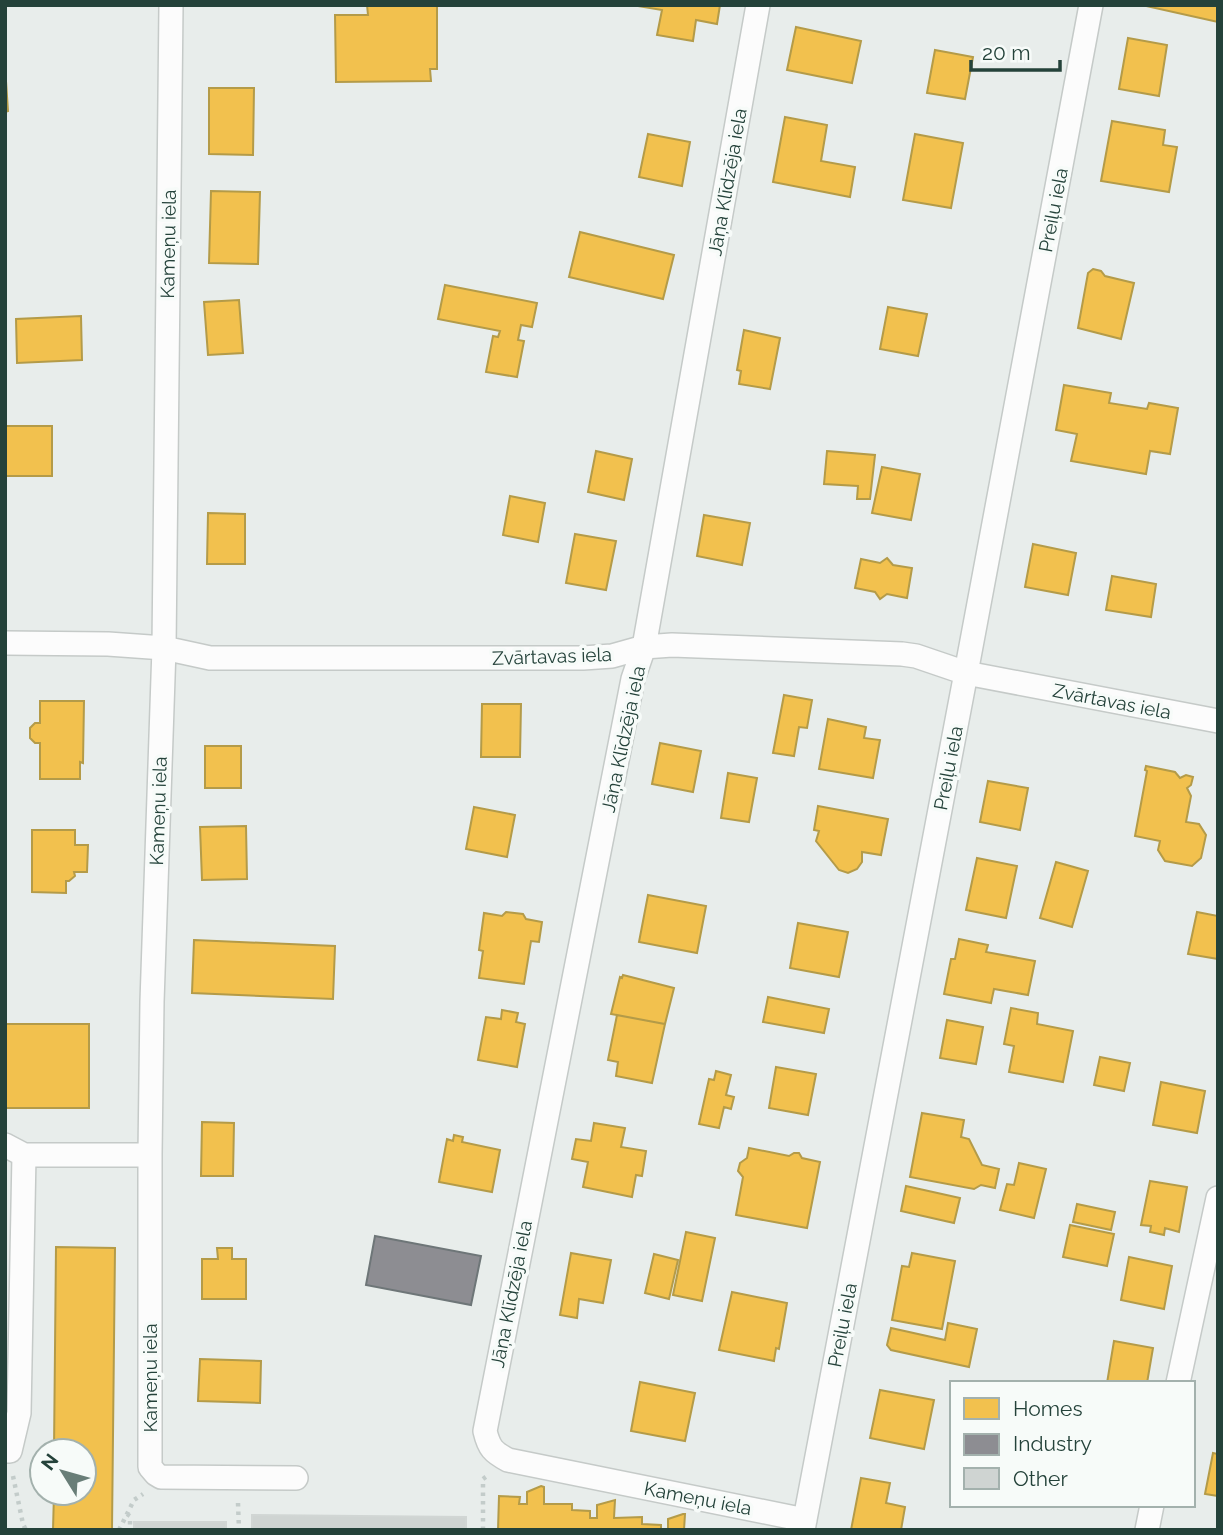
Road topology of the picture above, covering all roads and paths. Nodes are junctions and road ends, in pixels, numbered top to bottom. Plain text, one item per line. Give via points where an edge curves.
1 (171, 5) edge
2 (758, 5) edge
3 (1091, 5) edge
4 (5, 643) edge
5 (644, 647) junction
6 (164, 648) junction
7 (966, 673) junction
8 (1218, 721) edge
9 (15, 1150) edge
10 (150, 1155) junction
11 (1218, 1198) edge
12 (1178, 1381) edge
13 (8, 1451) edge
14 (508, 1461) junction
15 (296, 1478) dead end
16 (5, 1489) edge
17 (15, 1489) junction
18 (1152, 1507) edge
19 (127, 1514) dead end
20 (804, 1525) edge
21 (26, 1530) edge
22 (130, 1530) edge
23 (483, 1530) edge
24 (1147, 1530) edge

1 - 6 street, Kameņu iela
2 - 5 street, Jāņa Klīdzēja iela
3 - 7 street, Preiļu iela
4 - 6 street, Zvārtavas iela
5 - 6 street, Zvārtavas iela via 583,659 209,658
5 - 7 street, Zvārtavas iela via 902,654
5 - 14 street, Jāņa Klīdzēja iela via 633,679 485,1431 489,1446
6 - 10 street, Kameņu iela
7 - 8 street, Zvārtavas iela
7 - 20 street, Preiļu iela
9 - 10 street
9 - 13 street via 19,1413
10 - 15 street, Kameņu iela via 150,1467 161,1477
11 - 12 street
13 - 17 path
14 - 20 street, Kameņu iela
14 - 23 path via 484,1479
16 - 17 path
17 - 21 path
18 - 24 street
19 - 22 path

